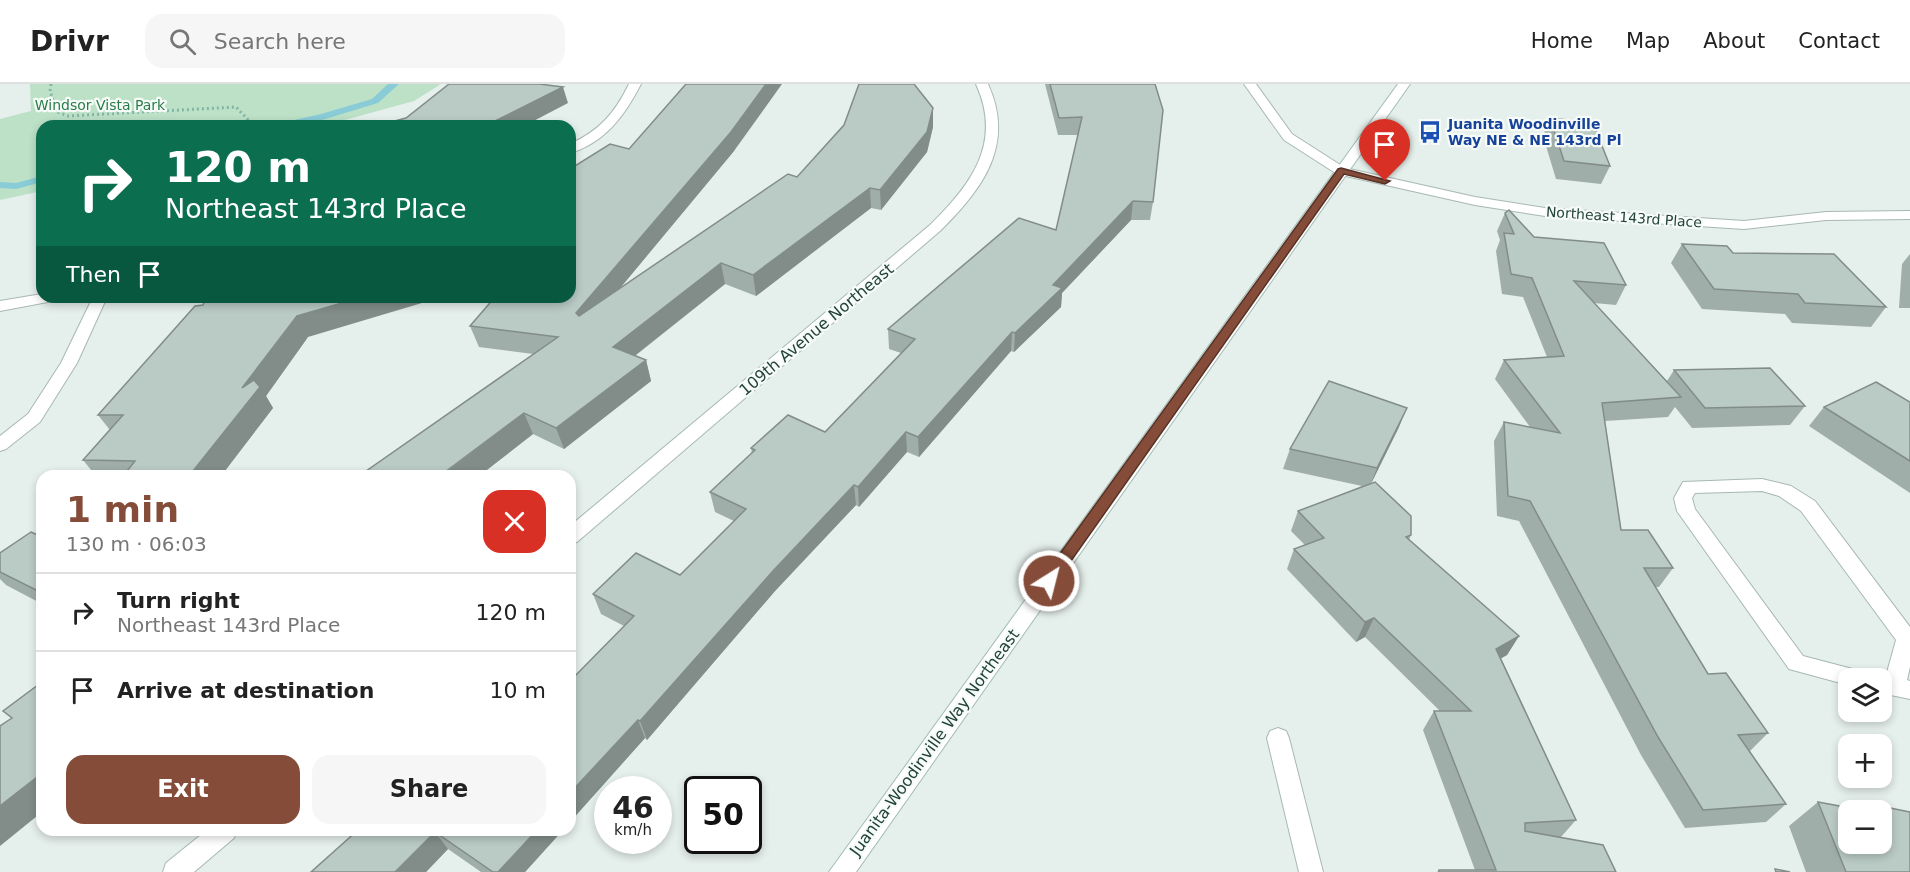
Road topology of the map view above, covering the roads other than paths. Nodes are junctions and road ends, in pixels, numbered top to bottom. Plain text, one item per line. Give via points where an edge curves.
1 (635, 84) edge
2 (982, 84) edge
3 (1250, 84) edge
4 (1404, 84) edge
5 (576, 146) edge
6 (1341, 171) junction
7 (1910, 215) edge
8 (36, 300) edge
9 (97, 303) edge
10 (0, 306) edge
11 (0, 445) edge
12 (576, 532) edge
13 (1838, 674) edge
14 (1895, 687) edge
15 (1278, 738) dead end
16 (218, 836) edge
17 (175, 872) edge
18 (841, 872) edge
19 (1311, 872) edge

1 - 5 street via 619,116 589,141
2 - 12 street, 109th Avenue Northeast via 989,97 992,144 970,190 935,228
3 - 6 street, Northeast 143rd Place via 1288,137
4 - 6 street, Juanita-Woodinville Way Northeast
6 - 7 street, Northeast 143rd Place via 1474,201 1545,212 1744,225 1826,216
6 - 18 street, Juanita-Woodinville Way Northeast
8 - 10 street
9 - 11 street via 69,363 34,418
13 - 14 street via 1796,663 1686,511 1683,498 1689,487 1762,485 1785,491 1808,506 1907,639
15 - 19 street
16 - 17 street

